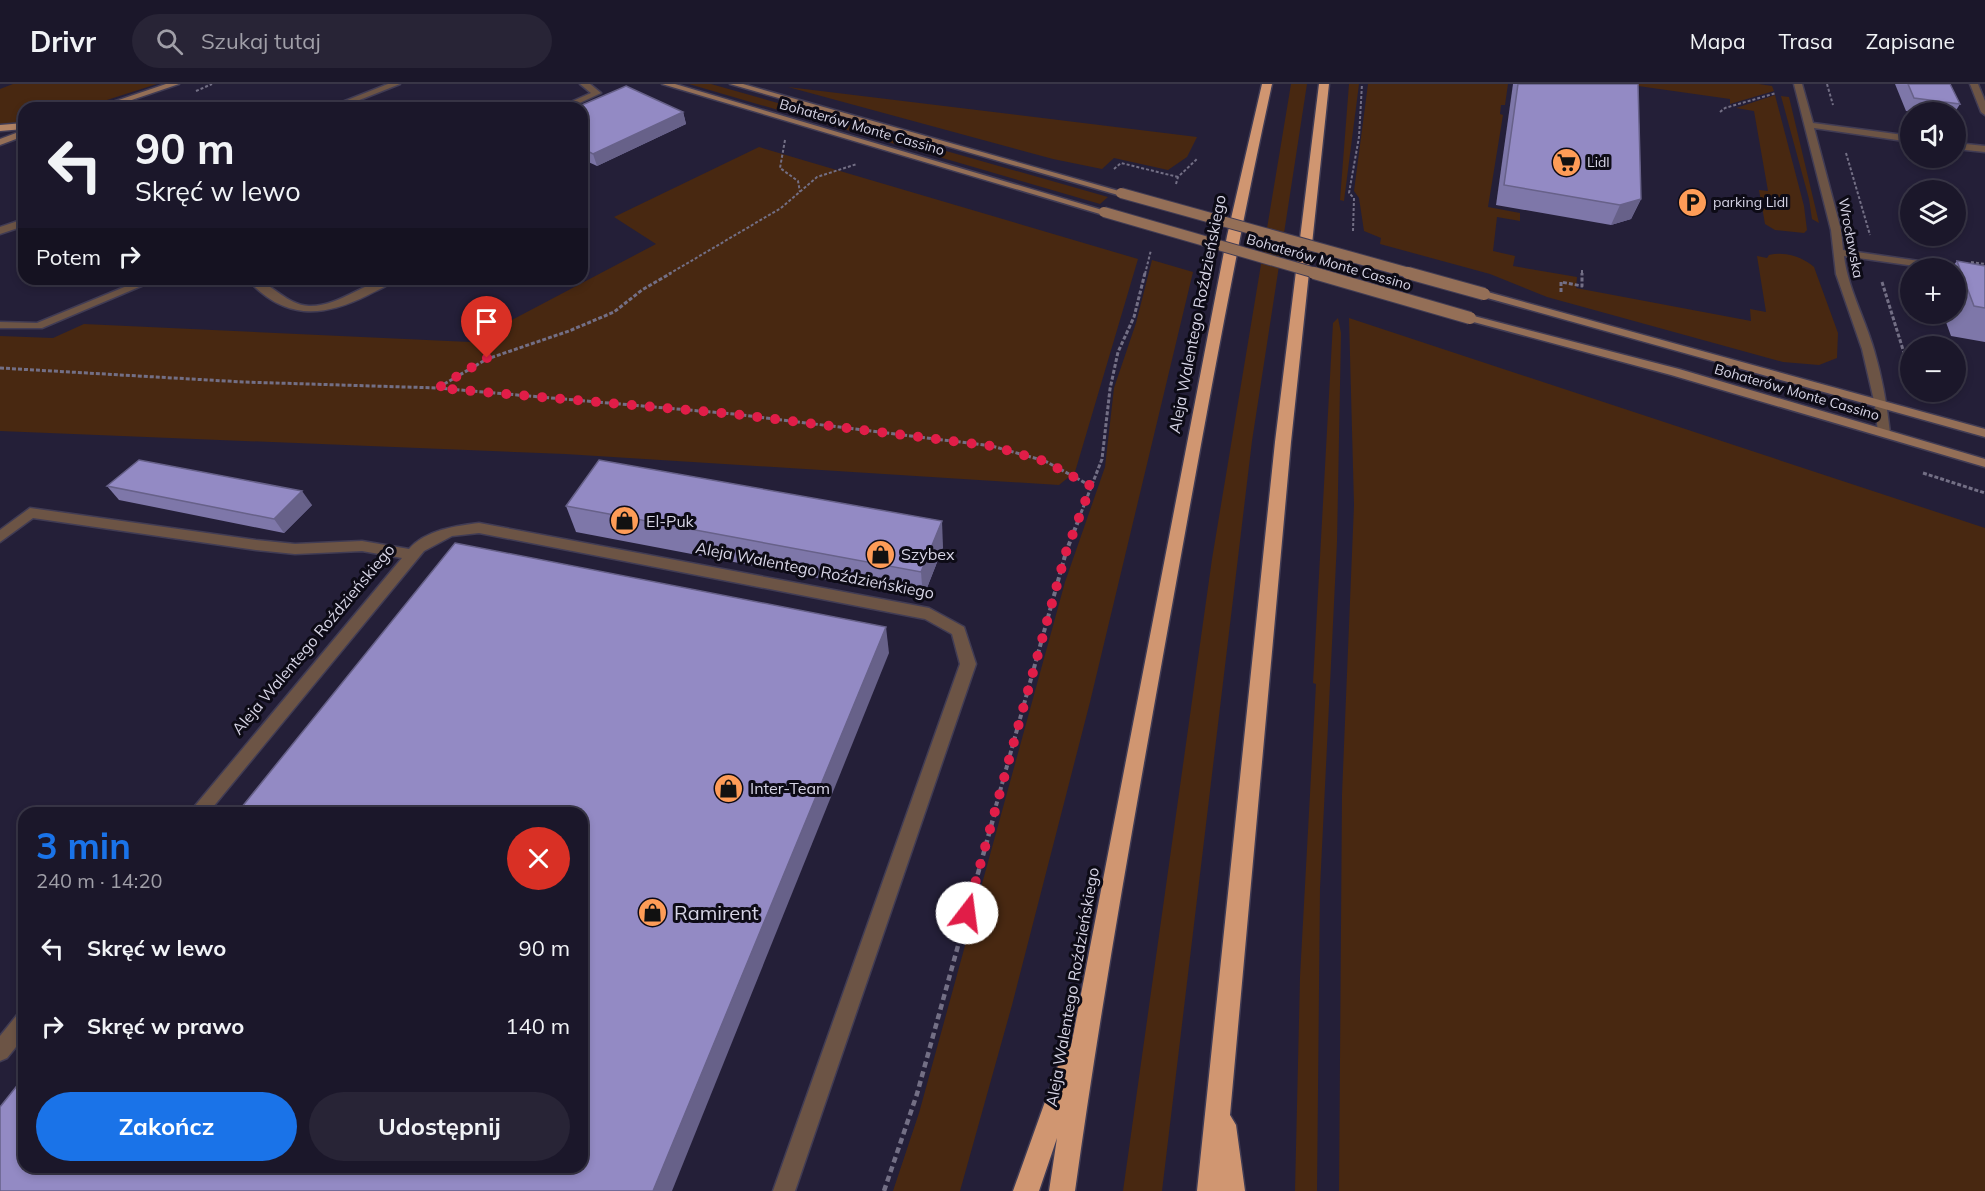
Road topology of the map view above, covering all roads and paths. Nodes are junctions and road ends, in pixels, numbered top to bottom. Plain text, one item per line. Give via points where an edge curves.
1 (175, 84) edge
2 (396, 84) edge
3 (584, 84) edge
4 (666, 84) edge
5 (734, 84) edge
6 (1267, 84) edge
7 (1324, 84) edge
8 (1362, 84) edge
9 (1798, 84) edge
10 (1827, 84) edge
11 (1974, 84) edge
12 (1776, 93) dead end
13 (118, 102) edge
14 (347, 102) edge
15 (575, 102) edge
16 (1720, 112) dead end
17 (1985, 112) edge
18 (1809, 125) junction
19 (18, 127) edge
20 (0, 128) edge
21 (18, 129) edge
22 (1839, 129) junction
23 (788, 132) dead end
24 (0, 134) edge
25 (18, 135) edge
26 (1900, 137) edge
27 (0, 141) edge
28 (1966, 147) edge
29 (1985, 149) edge
30 (1198, 158) dead end
31 (860, 163) dead end
32 (1178, 177) dead end
33 (800, 192) junction
34 (18, 224) edge
35 (0, 231) edge
36 (1870, 236) dead end
37 (1352, 242) dead end
38 (1838, 252) junction
39 (1147, 260) dead end
40 (1900, 261) edge
41 (1582, 270) dead end
42 (1879, 275) dead end
43 (138, 285) edge
44 (261, 285) edge
45 (378, 285) edge
46 (1561, 293) dead end
47 (0, 325) edge
48 (1900, 341) edge
49 (0, 368) edge
50 (438, 388) junction
51 (1881, 405) junction
52 (1884, 433) junction
53 (1985, 433) edge
54 (1985, 463) edge
55 (1091, 486) junction
56 (0, 537) edge
57 (412, 555) junction
58 (203, 807) edge
59 (1087, 1018) junction
60 (18, 1029) edge
61 (0, 1051) edge
62 (1220, 1091) junction
63 (784, 1191) edge
64 (884, 1191) edge
65 (1026, 1191) edge
66 (1062, 1191) edge
67 (1210, 1191) edge
68 (1232, 1191) edge

1 - 13 street
2 - 14 street
3 - 15 street via 597,93
4 - 52 street, Bohaterów Monte Cassino, bridge via 1470,318
5 - 51 street, Bohaterów Monte Cassino, bridge
6 - 59 highway, Aleja Walentego Roździeńskiego via 1220,309
7 - 62 highway via 1283,442
8 - 37 path via 1359,137 1349,193 1354,198
9 - 18 street, Wrocławska
10 - 22 path
11 - 17 street
12 - 16 path
18 - 22 street
18 - 38 street, Wrocławska
19 - 20 main road
21 - 24 street
22 - 26 street
22 - 36 path
23 - 33 path via 780,168 798,181
25 - 27 street
28 - 29 street
30 - 32 path
31 - 33 path via 817,177
33 - 50 path via 742,232 642,290 614,312 487,358
34 - 35 street
38 - 40 street
38 - 51 street, Wrocławska via 1840,274 1868,348
39 - 55 path via 1134,317 1118,352 1102,459
41 - 46 path via 1582,286 1562,282
42 - 48 path
43 - 47 street via 38,326
44 - 45 street via 289,305 309,309 343,302
49 - 50 path
50 - 55 path via 734,414 992,446 1044,461
51 - 52 street, Wrocławska
51 - 53 street, Bohaterów Monte Cassino
52 - 54 street, Bohaterów Monte Cassino
55 - 64 path via 1066,552 917,1094
56 - 57 street via 30,513 256,545 295,549 362,546
57 - 58 street, Aleja Walentego Roździeńskiego
57 - 63 street, Aleja Walentego Roździeńskiego via 448,532 479,528 929,614 959,631 968,664
59 - 65 highway
59 - 66 highway, Aleja Walentego Roździeńskiego
60 - 61 street
62 - 67 highway
62 - 68 highway

